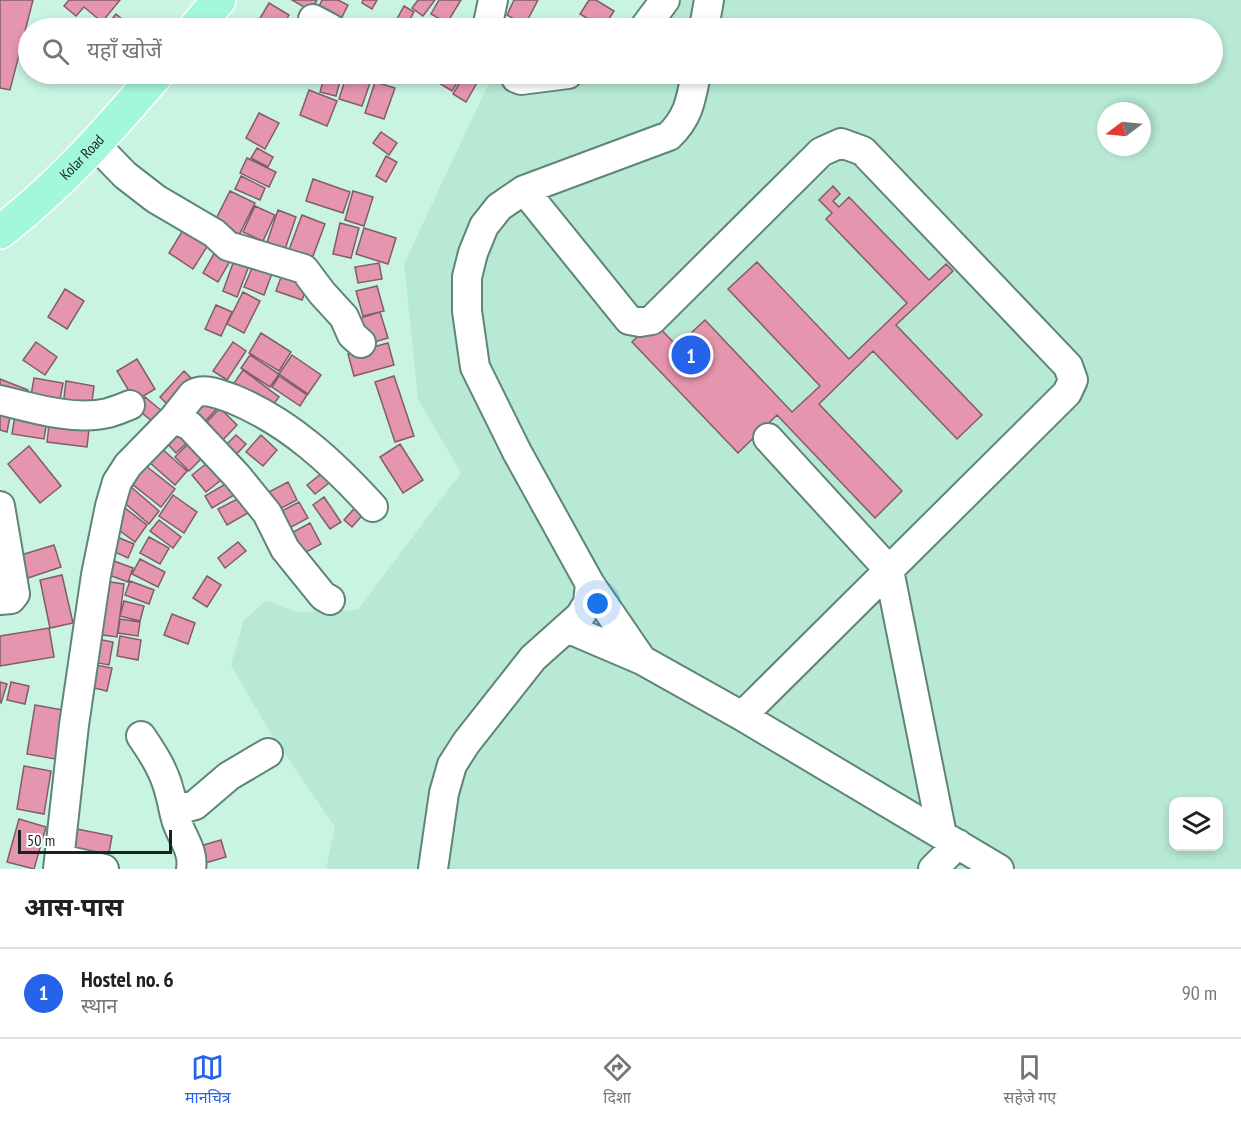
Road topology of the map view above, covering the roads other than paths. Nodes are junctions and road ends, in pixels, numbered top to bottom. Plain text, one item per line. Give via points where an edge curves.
1 (219, 0) edge
2 (493, 0) edge
3 (665, 0) edge
4 (709, 0) edge
5 (204, 18) edge
6 (489, 18) edge
7 (652, 18) edge
8 (706, 18) edge
9 (148, 84) edge
10 (694, 84) edge
11 (96, 145) junction
12 (524, 190) junction
13 (0, 232) edge
14 (361, 343) dead end
15 (0, 400) edge
16 (130, 405) dead end
17 (174, 418) junction
18 (768, 438) dead end
19 (0, 506) edge
20 (374, 507) dead end
21 (889, 570) junction
22 (590, 584) junction
23 (0, 600) edge
24 (330, 600) dead end
25 (567, 628) junction
26 (642, 660) junction
27 (742, 716) junction
28 (141, 736) dead end
29 (268, 753) dead end
30 (174, 811) junction
31 (950, 840) junction
32 (59, 864) edge
33 (104, 869) edge
34 (191, 869) edge
35 (433, 869) edge
36 (933, 869) edge
37 (999, 869) edge

1 - 5 main road
2 - 6 street
3 - 7 street
4 - 8 street
9 - 11 main road, Kolar Road
10 - 12 street via 687,112 669,136
11 - 13 main road, Kolar Road via 35,206
11 - 14 street via 156,199 214,232 228,246 304,269
12 - 21 street via 629,320 640,322 652,320 821,152 841,143 863,151 1068,366 1073,380 1067,393
12 - 22 street via 499,207 484,226 473,253 467,277 467,311 475,368
15 - 16 street via 77,416 106,414
17 - 20 street via 193,394 203,391 260,410 332,464
17 - 24 street via 190,426 237,476 267,513 285,549 323,597
17 - 32 street via 128,465 117,482 110,506 74,725
18 - 21 street
19 - 23 street via 15,594 11,599
21 - 27 street
21 - 31 street
22 - 25 street via 588,603
22 - 26 street
25 - 26 street
25 - 35 street via 533,658 452,765
26 - 27 street
27 - 31 street
28 - 30 street via 161,768
29 - 30 street via 229,776 195,805
30 - 34 street via 189,851
31 - 36 street
31 - 37 street
32 - 33 street

